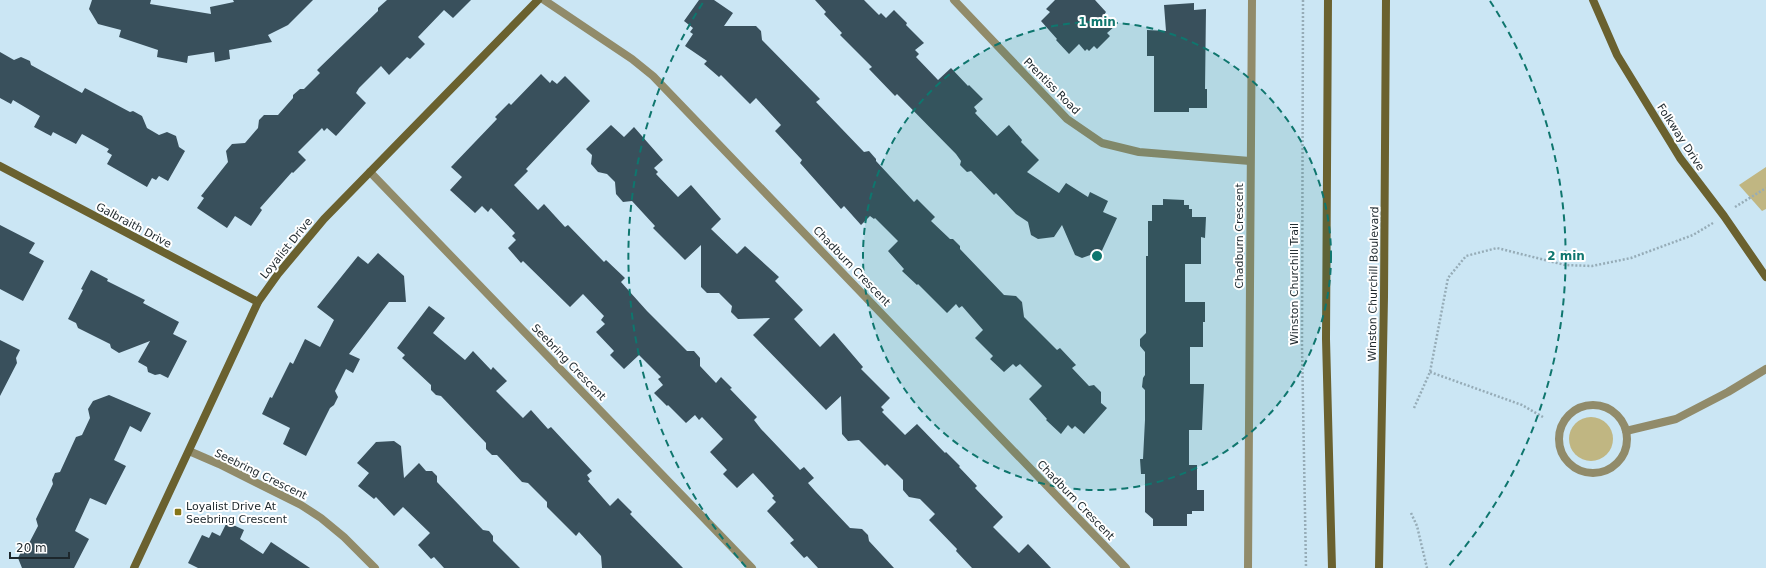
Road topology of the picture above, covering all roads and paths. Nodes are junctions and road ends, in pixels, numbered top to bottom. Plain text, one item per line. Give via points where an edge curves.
1 (538, 0) edge
2 (544, 0) edge
3 (954, 0) edge
4 (1252, 0) edge
5 (1303, 0) edge
6 (1328, 0) edge
7 (1386, 0) edge
8 (1593, 0) edge
9 (1250, 161) junction
10 (0, 166) edge
11 (370, 172) junction
12 (1766, 188) edge
13 (1724, 216) junction
14 (1766, 277) edge
15 (258, 302) junction
16 (1766, 369) edge
17 (1430, 372) junction
18 (1414, 408) dead end
19 (1543, 416) dead end
20 (1626, 431) junction
21 (189, 451) junction
22 (1411, 513) dead end
23 (134, 568) edge
24 (375, 568) edge
25 (752, 568) edge
26 (1126, 568) edge
27 (1248, 568) edge
28 (1306, 568) edge
29 (1332, 568) edge
30 (1378, 568) edge
31 (1427, 568) edge

1 - 11 street, Loyalist Drive
2 - 26 street, Chadburn Crescent via 653,76
3 - 9 street, Prentiss Road via 1067,120 1102,143 1139,152
4 - 9 street, Chadburn Crescent
5 - 28 path, Winston Churchill Trail via 1302,346
6 - 29 street via 1326,339
7 - 30 street, Winston Churchill Boulevard via 1384,305
8 - 13 street, Folkway Drive via 1617,55 1680,158
9 - 27 street, Chadburn Crescent
10 - 15 street, Galbraith Drive
11 - 15 street, Loyalist Drive via 324,219
11 - 25 street, Seebring Crescent
12 - 13 path
13 - 14 street, Folkway Drive
13 - 17 path via 1693,235 1631,258 1592,266 1565,265 1497,248 1466,256 1448,278
15 - 21 street, Loyalist Drive
16 - 20 street via 1676,419
17 - 18 path
17 - 19 path via 1522,405
20 - 20 street via 1621,420 1602,406 1579,407 1562,423 1559,445 1562,455 1573,467 1589,474 1600,473 1619,462 1626,447
21 - 23 street, Loyalist Drive
21 - 24 street, Seebring Crescent via 301,505 344,537
22 - 31 path via 1417,526

